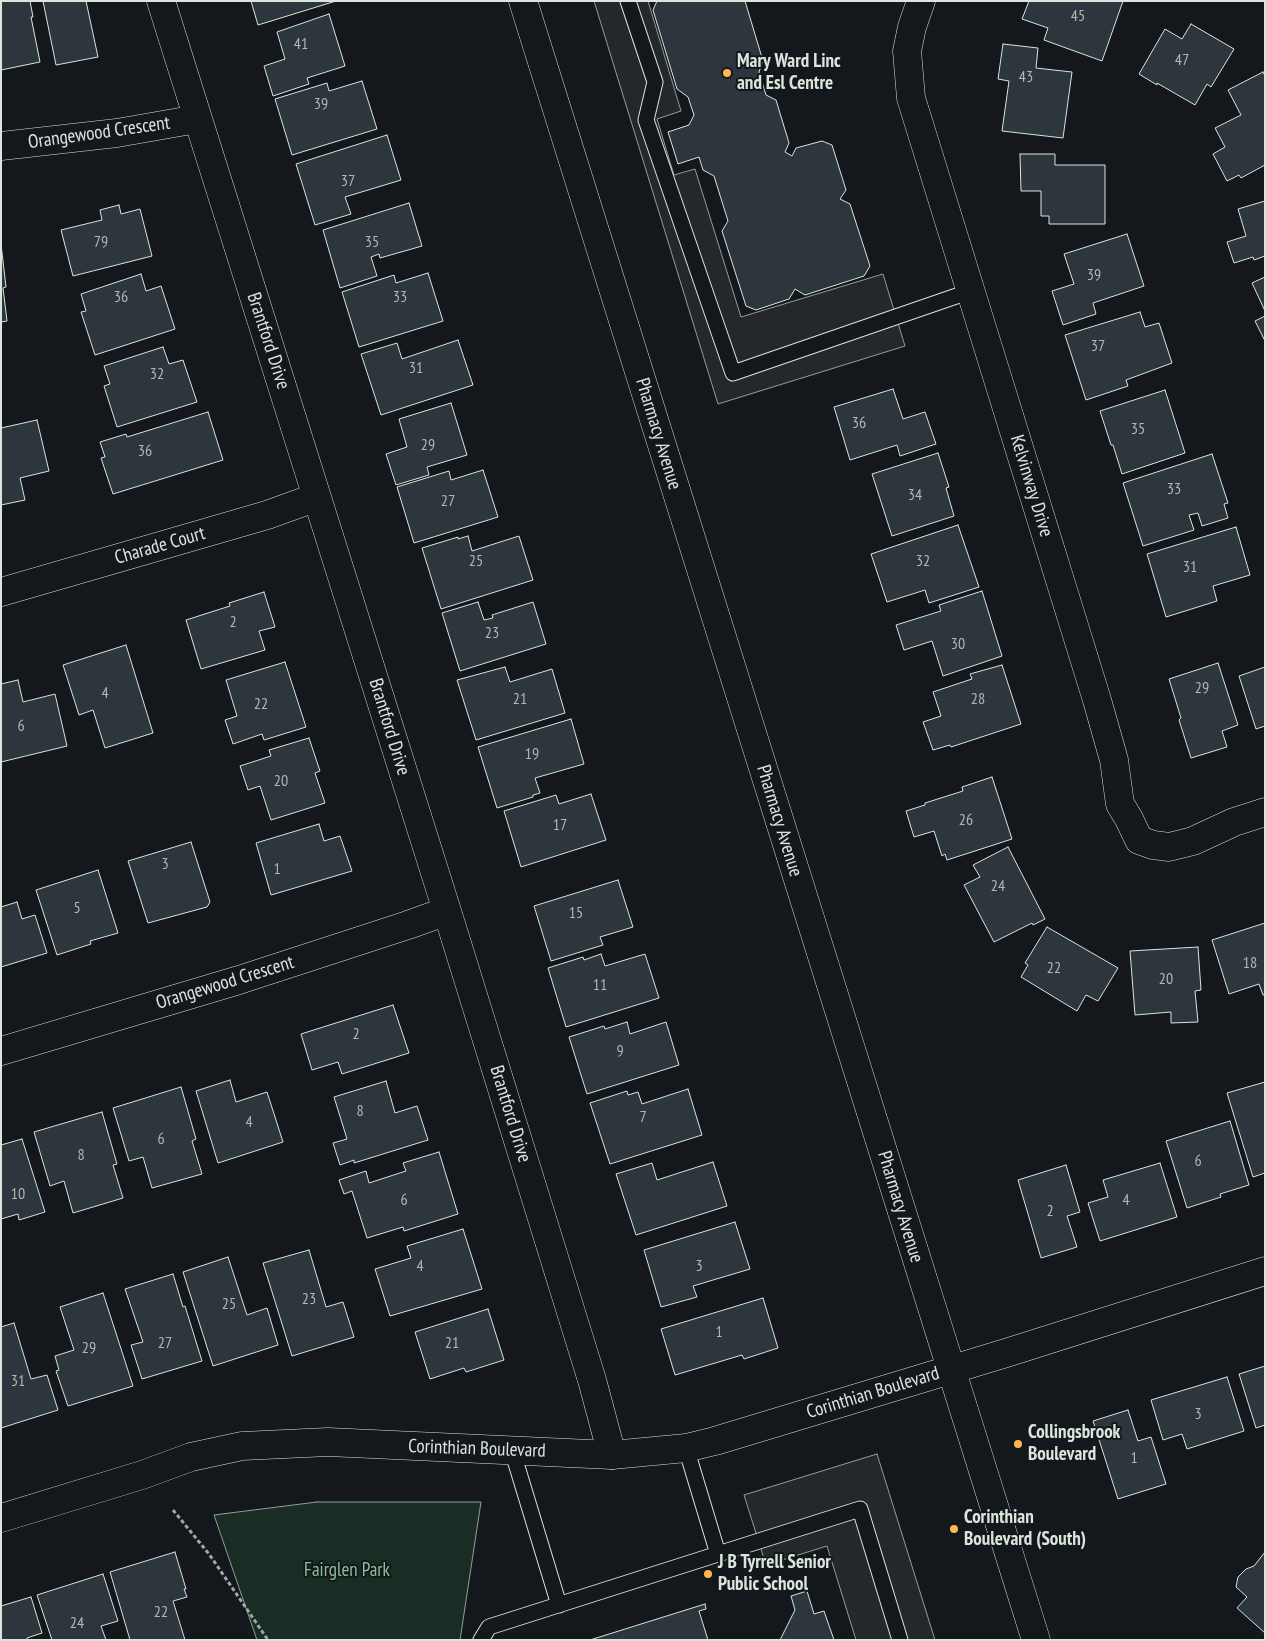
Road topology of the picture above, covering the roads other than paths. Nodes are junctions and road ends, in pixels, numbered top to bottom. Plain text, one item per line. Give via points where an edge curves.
1 (161, 1) edge
2 (523, 1) edge
3 (628, 1) edge
4 (921, 1) edge
5 (197, 118) junction
6 (1, 146) edge
7 (971, 291) junction
8 (317, 497) junction
9 (1, 592) edge
10 (1265, 812) edge
11 (447, 911) junction
12 (1, 1051) edge
13 (1265, 1271) edge
14 (951, 1369) junction
15 (686, 1448) junction
16 (512, 1450) junction
17 (612, 1455) junction
18 (1, 1518) edge
19 (718, 1554) junction
20 (559, 1605) junction
21 (481, 1640) edge
22 (900, 1640) edge
23 (1036, 1640) edge

1 - 5 street, Brantford Drive
2 - 14 street, Pharmacy Avenue
3 - 7 lane via 655,82 646,120 733,373
4 - 7 street, Kelvinway Drive via 907,51 911,98
5 - 6 street, Orangewood Crescent via 117,133
5 - 8 street, Brantford Drive
7 - 10 street, Kelvinway Drive via 1105,726 1120,804 1139,840 1169,847 1193,841
8 - 9 street, Charade Court via 268,515
8 - 11 street, Brantford Drive
11 - 12 street, Orangewood Crescent via 239,980
11 - 17 street, Brantford Drive via 592,1380
13 - 14 street
14 - 15 street, Corinthian Boulevard
14 - 23 street, Pharmacy Avenue
15 - 17 street, Corinthian Boulevard
15 - 19 lane
16 - 17 street, Corinthian Boulevard
16 - 18 street, Corinthian Boulevard via 328,1442 242,1446 190,1456 142,1475
16 - 20 lane
19 - 20 lane
19 - 22 lane via 860,1509
20 - 21 lane via 489,1627

